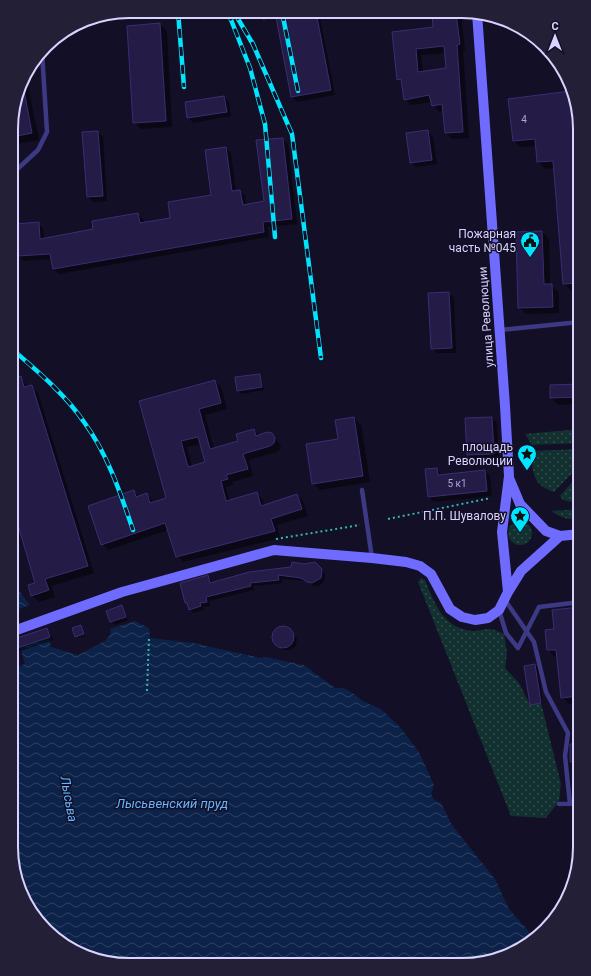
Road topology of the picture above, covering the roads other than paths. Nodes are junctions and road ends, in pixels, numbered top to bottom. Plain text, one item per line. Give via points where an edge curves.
1 (478, 19) edge
2 (42, 60) edge
3 (18, 168) edge
4 (573, 323) edge
5 (500, 330) junction
6 (509, 476) junction
7 (362, 490) dead end
8 (573, 535) edge
9 (560, 536) junction
10 (372, 558) junction
11 (506, 596) junction
12 (573, 603) edge
13 (500, 610) junction
14 (18, 629) edge
15 (526, 630) junction
16 (559, 804) dead end
17 (570, 804) junction
18 (573, 804) edge

1 - 5 street, улица Революции
2 - 3 lane via 47,132 38,150
4 - 5 lane
5 - 6 street, улица Революции
6 - 9 street via 516,496 526,511 546,531
6 - 11 street via 502,532
7 - 10 lane
8 - 9 street
9 - 11 street via 521,571
10 - 13 street via 420,566 431,574 450,609 462,617 475,620 488,618
10 - 14 street via 274,550 122,592
11 - 13 street
11 - 15 lane
12 - 15 lane via 539,607
13 - 15 lane via 506,633 518,648
15 - 17 lane via 534,642 546,692 568,733 565,756
16 - 17 lane
17 - 18 lane

